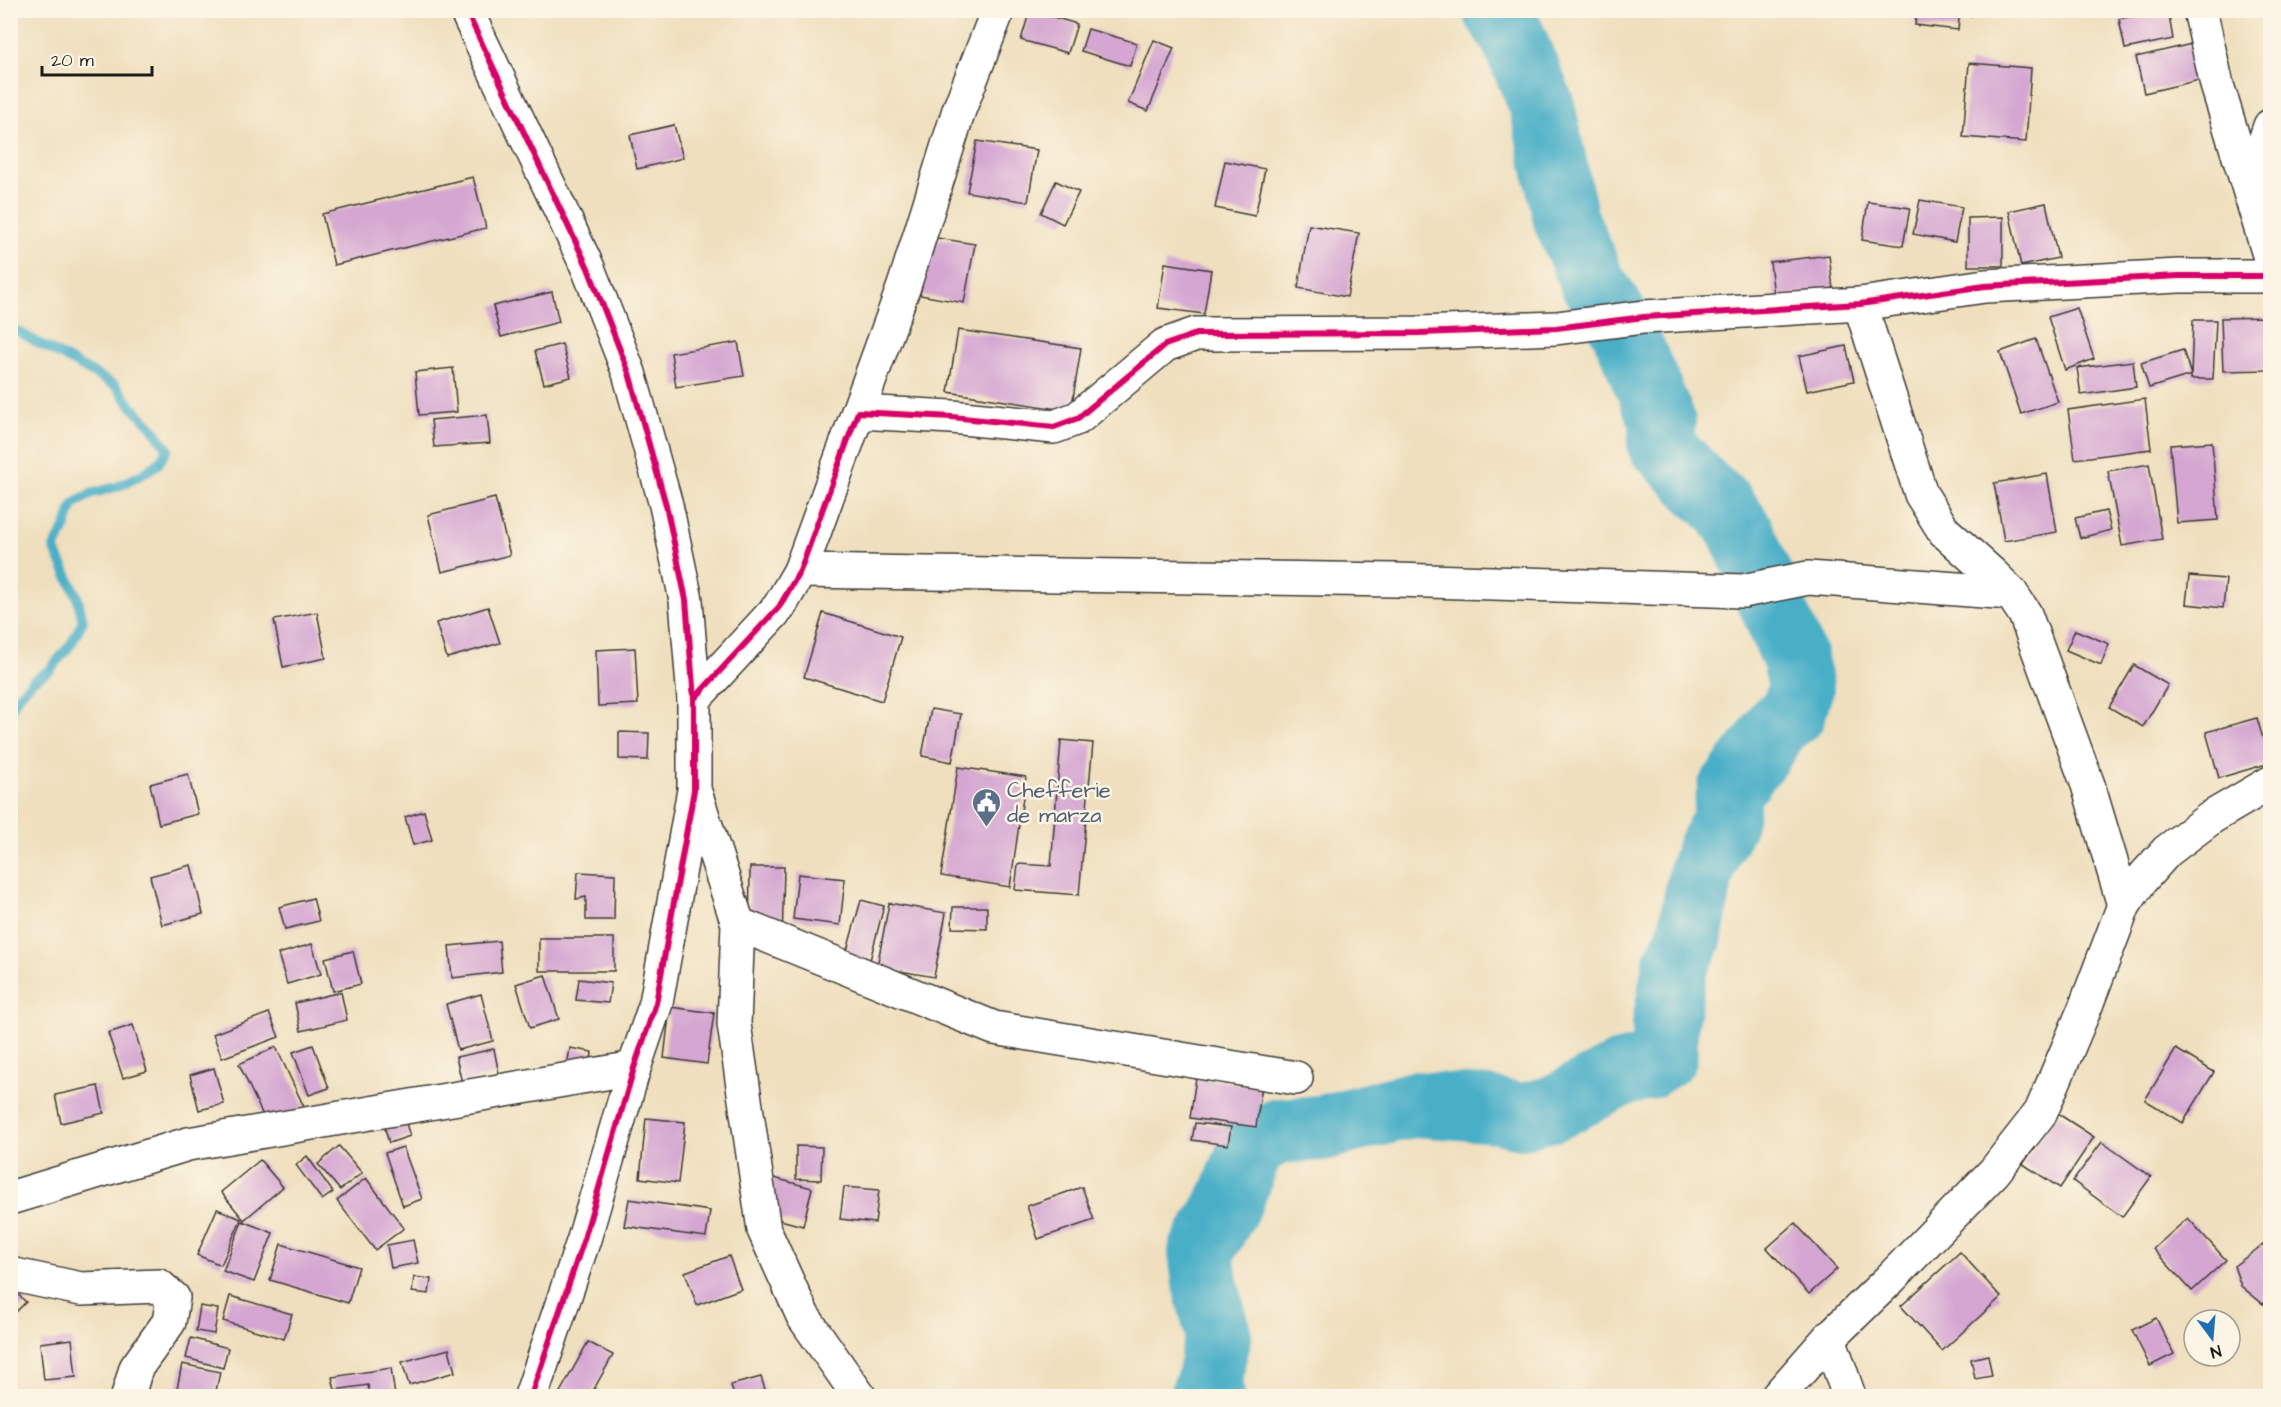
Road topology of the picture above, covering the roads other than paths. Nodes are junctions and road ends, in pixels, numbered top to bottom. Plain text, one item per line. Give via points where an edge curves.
1 (466, 10) edge
2 (998, 10) edge
3 (2200, 10) edge
4 (2271, 126) edge
5 (2249, 188) junction
6 (2271, 258) edge
7 (2271, 276) edge
8 (1860, 304) junction
9 (858, 412) junction
10 (800, 571) junction
11 (2011, 594) junction
12 (694, 699) junction
13 (2271, 783) edge
14 (694, 790) junction
15 (2124, 905) junction
16 (738, 924) junction
17 (634, 1068) junction
18 (1296, 1078) dead end
19 (10, 1198) edge
20 (10, 1274) edge
21 (1829, 1338) junction
22 (128, 1396) edge
23 (531, 1396) edge
24 (859, 1396) edge
25 (1778, 1396) edge
26 (1849, 1396) edge

1 - 12 street via 588,268 629,373 666,505 686,600
2 - 9 street via 959,110 904,286
3 - 5 street via 2217,85
4 - 5 street
5 - 6 street
7 - 8 street via 2179,276 1985,286
8 - 9 street via 1644,317 1556,328 1196,334 1165,345 1078,418 1054,427
8 - 11 street via 1921,494 1944,531
9 - 10 street
10 - 11 street via 1384,580 1743,591 1808,578
10 - 12 street via 779,607
11 - 15 street via 2025,614 2088,785
12 - 14 street
13 - 15 street via 2212,817 2167,851
14 - 16 street
14 - 17 street via 656,1003
15 - 21 street via 2041,1112 1994,1172
16 - 18 street via 994,1028
16 - 24 street via 734,1024 764,1230 803,1316
17 - 19 street via 188,1144
17 - 23 street via 584,1239
20 - 22 street via 81,1289 159,1286 173,1298 169,1322 136,1368
21 - 25 street
21 - 26 street

